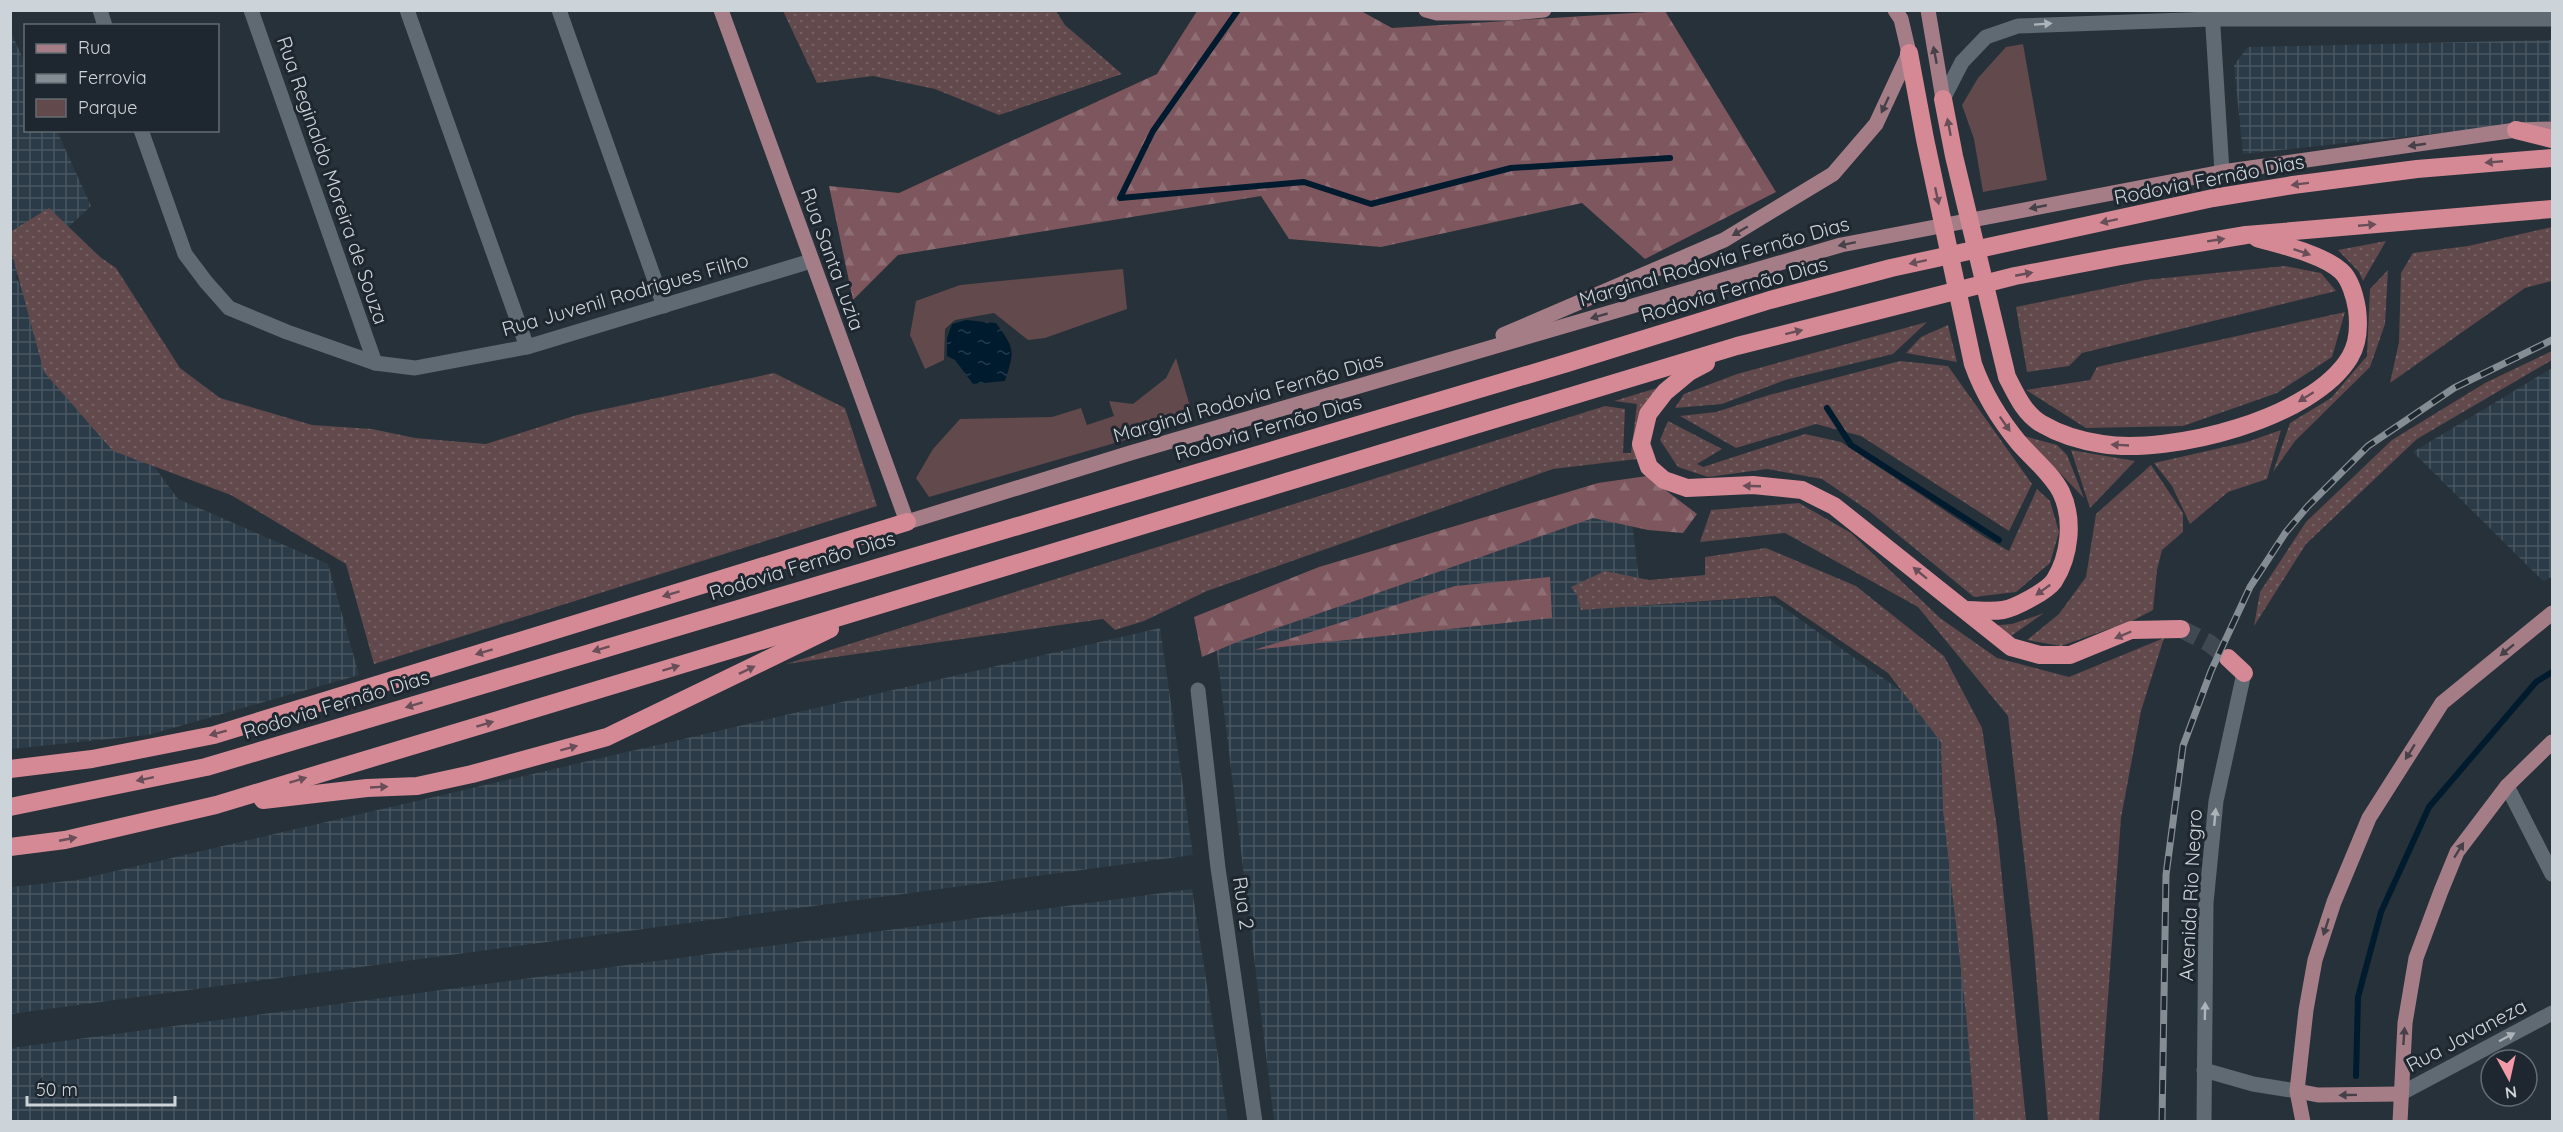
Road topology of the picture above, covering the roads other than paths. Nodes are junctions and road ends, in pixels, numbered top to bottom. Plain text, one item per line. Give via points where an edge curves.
1 (251, 10) edge
2 (408, 10) edge
3 (559, 10) edge
4 (721, 10) edge
5 (1426, 10) edge
6 (1544, 10) edge
7 (1895, 10) edge
8 (1928, 10) edge
9 (2212, 15) edge
10 (2553, 19) edge
11 (1909, 52) junction
12 (1943, 99) junction
13 (2553, 129) edge
14 (2516, 130) junction
15 (142, 132) edge
16 (2553, 139) edge
17 (2553, 158) edge
18 (2222, 172) junction
19 (2553, 208) edge
20 (2246, 235) junction
21 (811, 261) junction
22 (664, 306) junction
23 (1737, 346) junction
24 (527, 347) junction
25 (375, 363) junction
26 (1434, 364) junction
27 (907, 522) junction
28 (875, 606) junction
29 (1966, 610) junction
30 (2553, 613) edge
31 (2181, 629) tunnel mouth
32 (2228, 657) tunnel mouth
33 (2244, 674) joint
34 (1198, 690) dead end
35 (2553, 742) edge
36 (10, 769) edge
37 (2506, 786) junction
38 (216, 805) junction
39 (10, 807) edge
40 (10, 848) edge
41 (2553, 874) edge
42 (2553, 1013) edge
43 (2204, 1070) junction
44 (2297, 1091) junction
45 (2400, 1094) junction
46 (1256, 1122) edge
47 (2204, 1122) edge
48 (2303, 1122) edge
49 (2400, 1122) edge

1 - 25 street, Rua Reginaldo Moreira de Souza
2 - 24 street
3 - 22 street
4 - 21 main road, Rua Santa Luzia
5 - 6 main road via 1512,14
7 - 11 main road
12 -> 8 main road
9 - 10 street
12 -> 9 street via 1962,62 1986,37 2018,26
9 - 18 street
11 -> 26 main road via 1876,124 1833,174 1724,240
11 -> 29 highway via 1976,374 2004,425 2061,493 2070,523 2067,550 2054,582 2004,610
20 -> 12 highway via 2309,254 2342,272 2354,295 2359,329 2351,356 2333,379 2269,417 2158,445 2102,444 2040,423 2023,407 2007,377
13 - 14 main road, Marginal Rodovia Fernão Dias
14 - 16 highway
14 -> 18 main road, Marginal Rodovia Fernão Dias
15 - 25 street, Rua Juvenil Rodrigues Filho via 185,254 229,308
17 -> 39 highway, Rodovia Fernão Dias via 2417,169 2213,198 1891,268 1770,300 206,767
18 -> 26 main road, Marginal Rodovia Fernão Dias via 1841,245
20 -> 19 highway
23 -> 20 highway via 2015,276
21 - 22 street, Rua Juvenil Rodrigues Filho
21 - 27 main road, Rua Santa Luzia
22 - 24 street, Rua Juvenil Rodrigues Filho
23 - 28 highway
29 -> 23 highway via 1834,506 1802,490 1753,485 1688,488 1664,480 1649,467 1641,444 1648,414 1665,392 1689,372
24 - 25 street, Rua Juvenil Rodrigues Filho via 415,368
26 - 27 main road, Marginal Rodovia Fernão Dias
27 -> 36 highway via 214,735 92,759
38 -> 28 highway
38 -> 28 highway via 417,786 607,737
31 -> 29 highway via 2131,630 2070,655 2040,654 2012,647
30 -> 44 main road via 2442,703 2370,818 2334,902 2315,960
32 - 33 highway
43 -> 33 street, Avenida Rio Negro via 2206,903 2216,801
34 - 46 street, Rua 2 via 1218,868
35 - 37 main road
37 - 41 street
45 -> 37 main road via 2405,1023 2416,958 2457,852
40 -> 38 highway via 65,840
45 -> 42 street, Rua Javaneza
43 - 44 street
43 - 47 street, Avenida Rio Negro
45 -> 44 main road via 2318,1095
44 - 48 main road
45 - 49 main road

